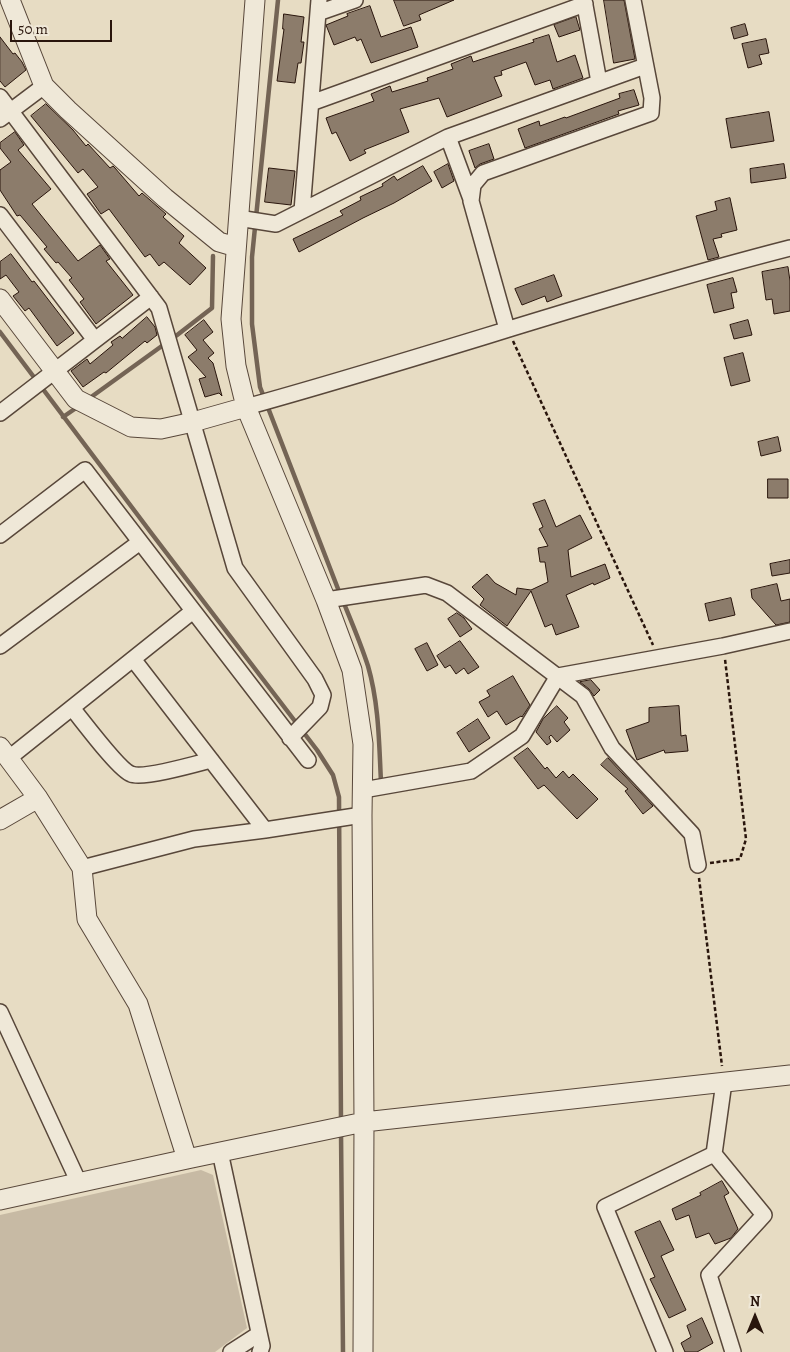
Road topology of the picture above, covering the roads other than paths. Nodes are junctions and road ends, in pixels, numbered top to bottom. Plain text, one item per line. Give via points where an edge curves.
1 (10, 0) edge
2 (255, 0) edge
3 (356, 0) edge
4 (633, 0) edge
5 (584, 2) edge
6 (319, 6) edge
7 (645, 66) junction
8 (599, 82) junction
9 (44, 86) junction
10 (0, 97) edge
11 (311, 103) junction
12 (5, 115) edge
13 (448, 137) junction
14 (471, 200) junction
15 (302, 211) junction
16 (0, 216) edge
17 (238, 218) junction
18 (236, 247) junction
19 (790, 248) edge
20 (151, 297) junction
21 (0, 299) edge
22 (506, 328) junction
23 (95, 340) junction
24 (54, 371) junction
25 (246, 407) junction
26 (0, 413) edge
27 (193, 422) junction
28 (0, 535) edge
29 (140, 542) junction
30 (326, 600) junction
31 (193, 611) junction
32 (790, 631) edge
33 (2, 641) edge
34 (133, 659) junction
35 (558, 676) junction
36 (72, 708) junction
37 (290, 738) junction
38 (4, 752) edge
39 (211, 760) junction
40 (308, 760) dead end
41 (363, 790) junction
42 (38, 798) junction
43 (362, 815) junction
44 (0, 820) edge
45 (265, 830) junction
46 (698, 865) road end
47 (82, 868) junction
48 (0, 1012) edge
49 (790, 1075) edge
50 (724, 1082) junction
51 (364, 1122) junction
52 (220, 1152) junction
53 (714, 1154) junction
54 (187, 1158) junction
55 (79, 1183) junction
56 (0, 1200) edge
57 (260, 1334) junction
58 (231, 1352) edge
59 (260, 1352) edge
60 (363, 1352) edge
61 (665, 1352) edge
62 (733, 1352) edge

1 - 9 street
2 - 17 street
3 - 6 street
4 - 7 street
5 - 8 street
5 - 11 street
6 - 11 street
7 - 8 street
7 - 14 street via 652,98 651,113 484,173 473,185
8 - 13 street
9 - 12 street
9 - 18 street via 164,198 219,242
10 - 12 street
11 - 15 street
12 - 20 street
13 - 14 street
13 - 15 street
14 - 22 street
15 - 17 street via 276,224
16 - 23 street
17 - 18 street
18 - 25 street via 232,319 236,366
19 - 22 street
20 - 23 street
20 - 27 street via 159,308
21 - 24 street
22 - 25 street
23 - 24 street
24 - 26 street
24 - 27 street via 76,399 131,427 161,429
25 - 27 street
25 - 30 street
27 - 37 street via 235,568 315,679 323,695 320,707
28 - 29 street via 85,470
29 - 31 street
29 - 33 street
30 - 35 street via 426,584 447,593
30 - 41 street via 352,670 363,744
31 - 34 street
31 - 37 street
32 - 35 street
34 - 36 street
34 - 39 street
35 - 41 street via 522,736 471,771
35 - 46 street via 584,696 612,748 692,834
36 - 38 street
36 - 39 street via 120,766 131,774 143,775
37 - 40 street
38 - 42 street
39 - 45 street
41 - 43 street
42 - 44 street
42 - 47 street
43 - 45 street
43 - 51 street
45 - 47 street via 194,839
47 - 54 street via 87,919 138,1004
48 - 55 street
49 - 50 street
50 - 51 street
50 - 53 street
51 - 52 street
51 - 60 street
52 - 54 street
52 - 57 street
53 - 61 street via 605,1207
53 - 62 street via 764,1215 709,1275
54 - 55 street
55 - 56 street
57 - 58 street
57 - 59 street

